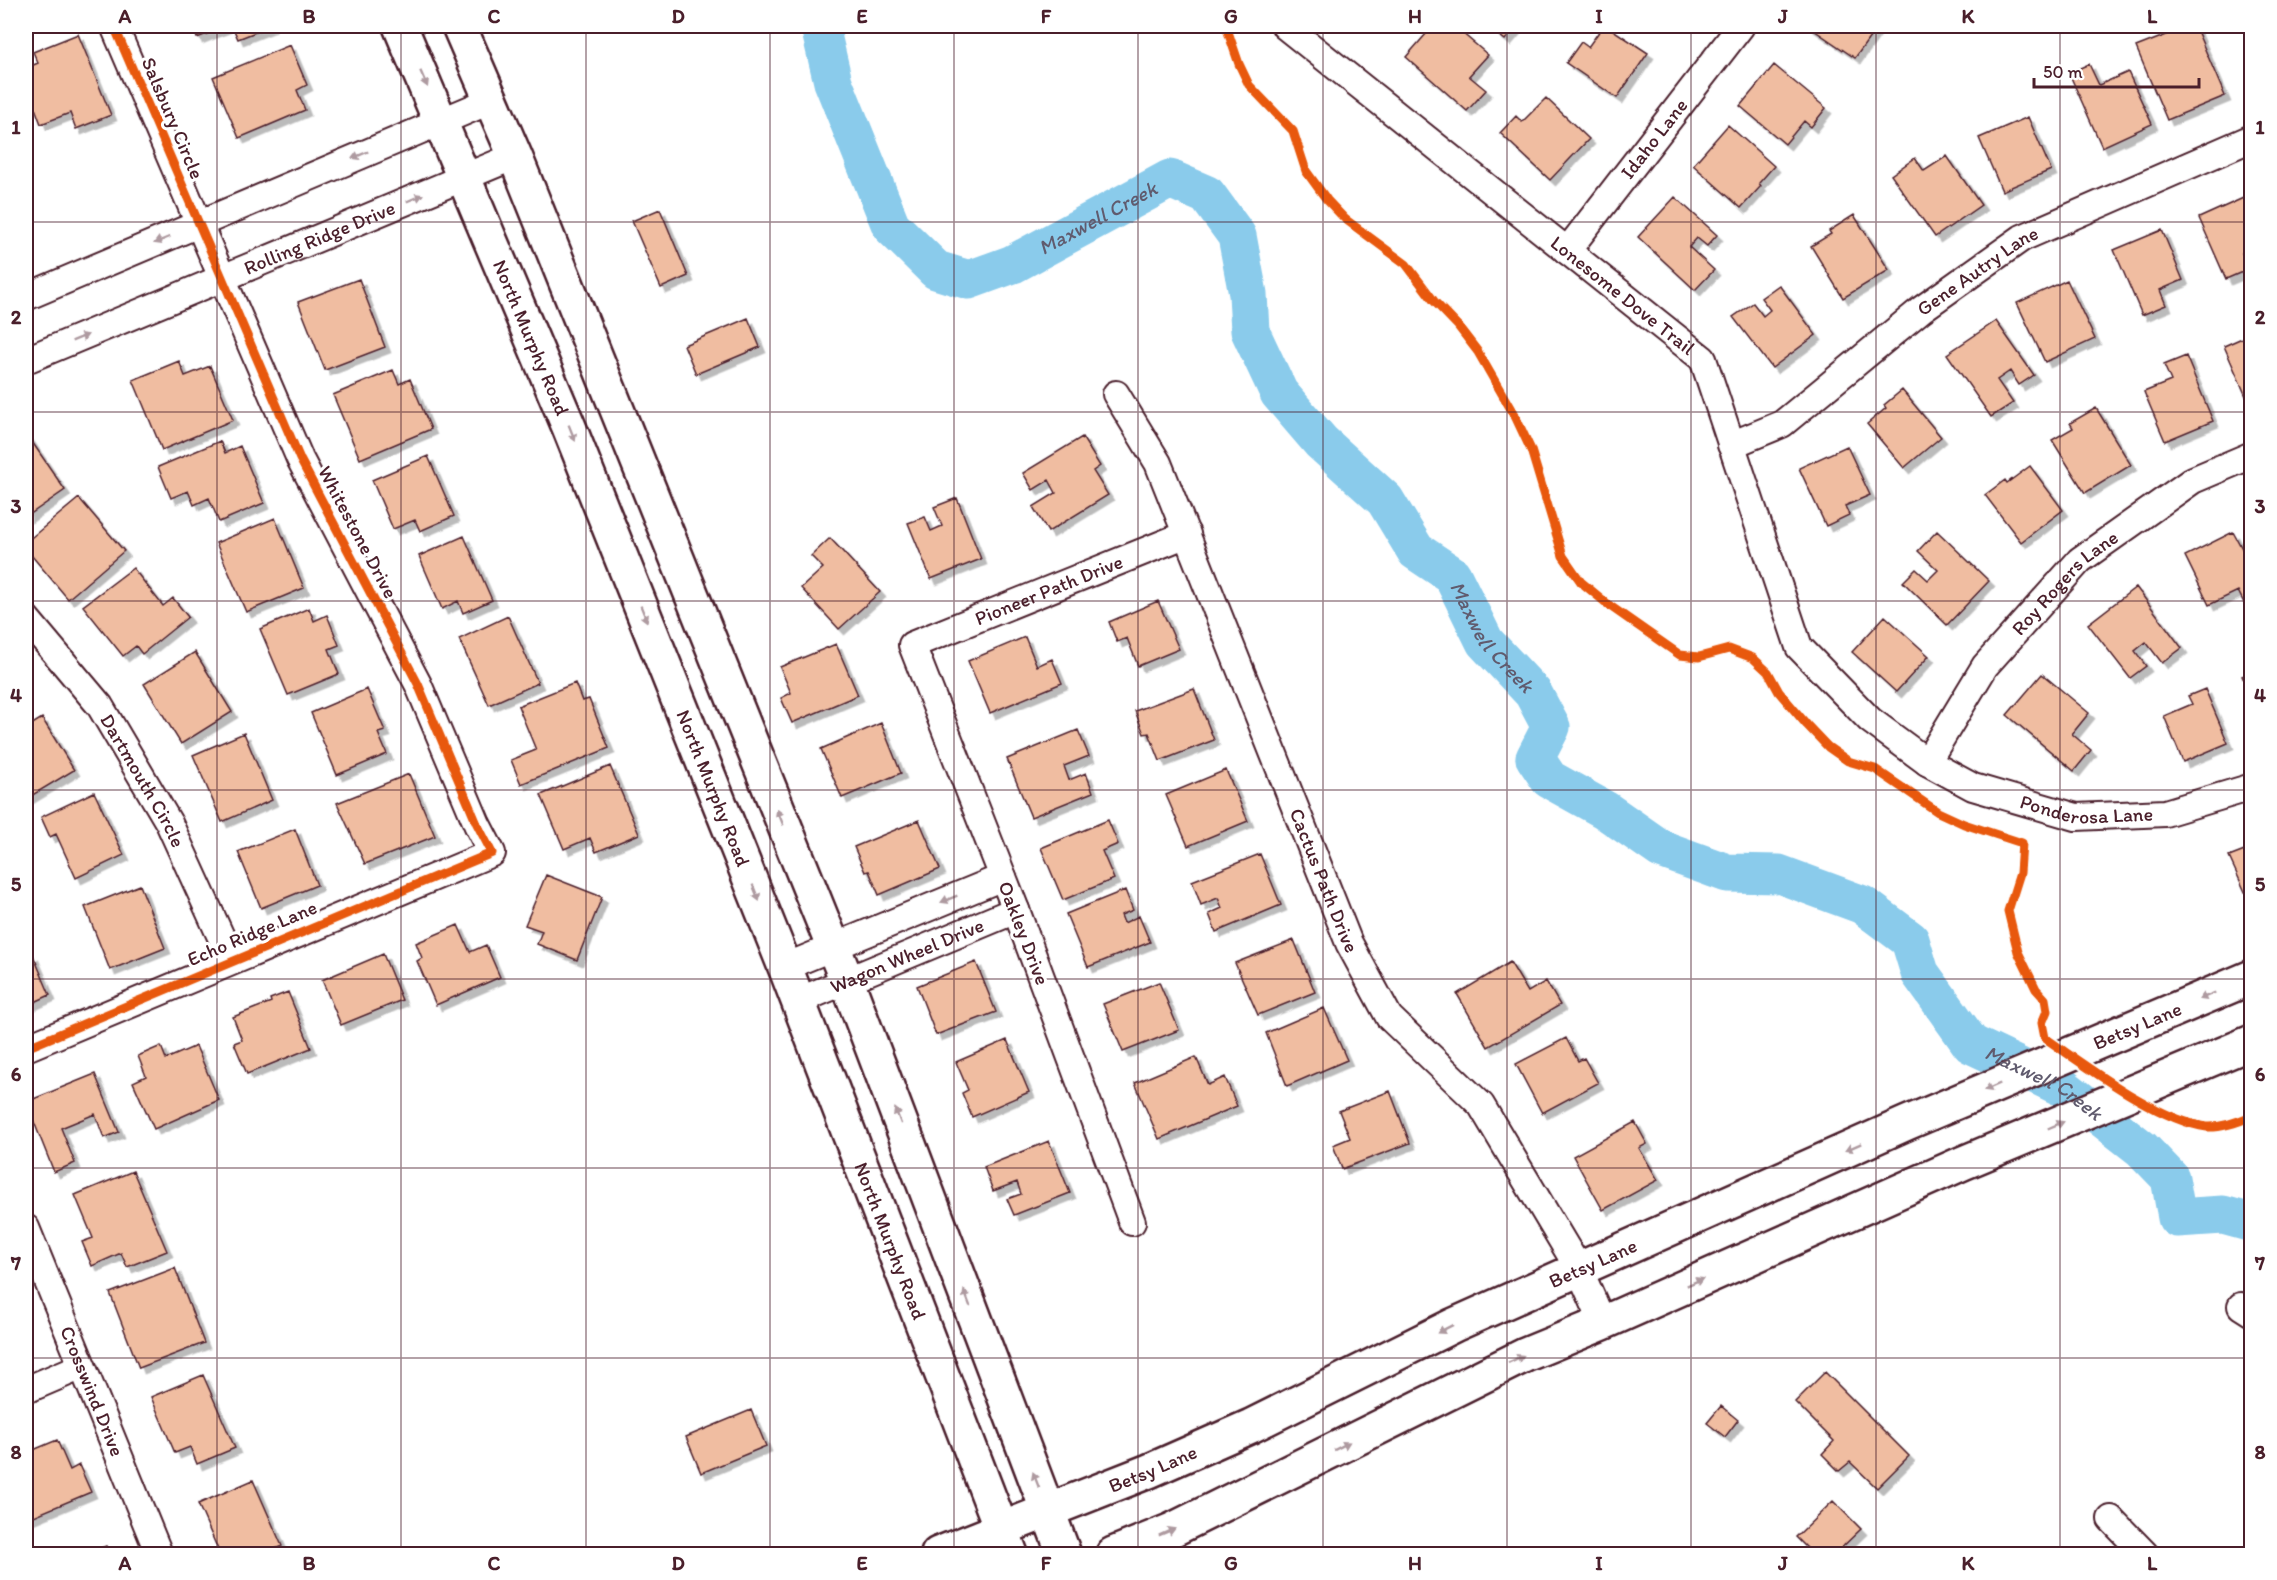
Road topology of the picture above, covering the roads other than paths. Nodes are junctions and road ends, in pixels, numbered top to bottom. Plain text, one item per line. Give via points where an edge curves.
1 (114, 26) edge
2 (400, 26) edge
3 (459, 26) edge
4 (1285, 26) edge
5 (1741, 26) edge
6 (492, 100) junction
7 (442, 120) junction
8 (2252, 138) edge
9 (514, 156) junction
10 (464, 177) junction
11 (198, 225) junction
12 (1567, 251) junction
13 (222, 279) junction
14 (26, 297) edge
15 (26, 360) edge
16 (1116, 394) dead end
17 (1731, 445) junction
18 (2252, 455) edge
19 (1187, 534) junction
20 (26, 618) edge
21 (912, 645) joint
22 (1927, 762) junction
23 (2252, 787) edge
24 (492, 853) joint
25 (1004, 877) junction
26 (1016, 910) junction
27 (832, 947) junction
28 (232, 961) junction
29 (785, 967) junction
30 (2252, 977) edge
31 (846, 981) junction
32 (798, 1001) junction
33 (2252, 1042) edge
34 (26, 1048) edge
35 (1132, 1222) dead end
36 (26, 1228) edge
37 (1580, 1269) junction
38 (1603, 1323) junction
39 (82, 1366) junction
40 (26, 1390) edge
41 (1048, 1511) junction
42 (2111, 1519) dead end
43 (1005, 1541) edge
44 (159, 1554) edge
45 (938, 1554) edge
46 (1064, 1554) edge
47 (1113, 1554) edge
48 (2145, 1554) edge

1 - 11 street, Salsbury Circle
2 -> 7 main road, North Murphy Road
3 - 6 main road
4 - 12 street, Lonesome Dove Trail
5 - 12 street, Idaho Lane
6 - 7 street
6 - 9 main road
7 - 10 main road, North Murphy Road
7 -> 11 street
8 - 17 street, Gene Autry Lane via 2022,238 1922,309 1782,424
9 - 10 street, Rolling Ridge Drive
27 -> 9 main road
13 -> 10 street, Rolling Ridge Drive
10 -> 29 main road, North Murphy Road via 570,427
11 - 13 street, Whitestone Drive
11 -> 14 street
12 - 17 street, Lonesome Dove Trail via 1703,359
15 -> 13 street, Rolling Ridge Drive
13 - 24 street, Whitestone Drive via 300,459 418,684
16 - 19 street, Cactus Path Drive via 1158,463
17 - 22 street, Lonesome Dove Trail via 1800,647 1870,720
18 - 22 street, Roy Rogers Lane via 2193,480 2080,560 1985,666
19 - 21 street, Pioneer Path Drive
19 - 37 street, Cactus Path Drive via 1349,944 1389,1017 1481,1105
20 - 28 street, Dartmouth Circle via 100,706 169,824
21 - 25 street, Oakley Drive
22 - 23 street, Ponderosa Lane via 1973,787 2076,817 2164,813
24 - 28 street, Echo Ridge Lane
25 - 26 street, Oakley Drive
25 -> 27 street, Wagon Wheel Drive
26 - 31 street, Wagon Wheel Drive
26 - 35 street, Oakley Drive
27 - 29 street, Wagon Wheel Drive
27 - 31 main road
28 - 34 street, Echo Ridge Lane
29 - 32 main road, North Murphy Road
30 -> 37 main road, Betsy Lane via 1907,1123
31 - 32 street, Wagon Wheel Drive
41 -> 31 main road
32 - 43 main road, North Murphy Road
38 -> 33 main road via 1963,1163
36 - 39 street, Crosswind Drive
37 - 38 street, Cactus Path Drive
37 -> 41 main road, Betsy Lane via 1454,1324 1251,1426
47 -> 38 main road via 1172,1530 1474,1379
39 - 40 street
39 - 44 street, Crosswind Drive
41 - 43 main road, Betsy Lane
41 - 46 main road
42 - 48 street
43 - 45 main road, Betsy Lane

